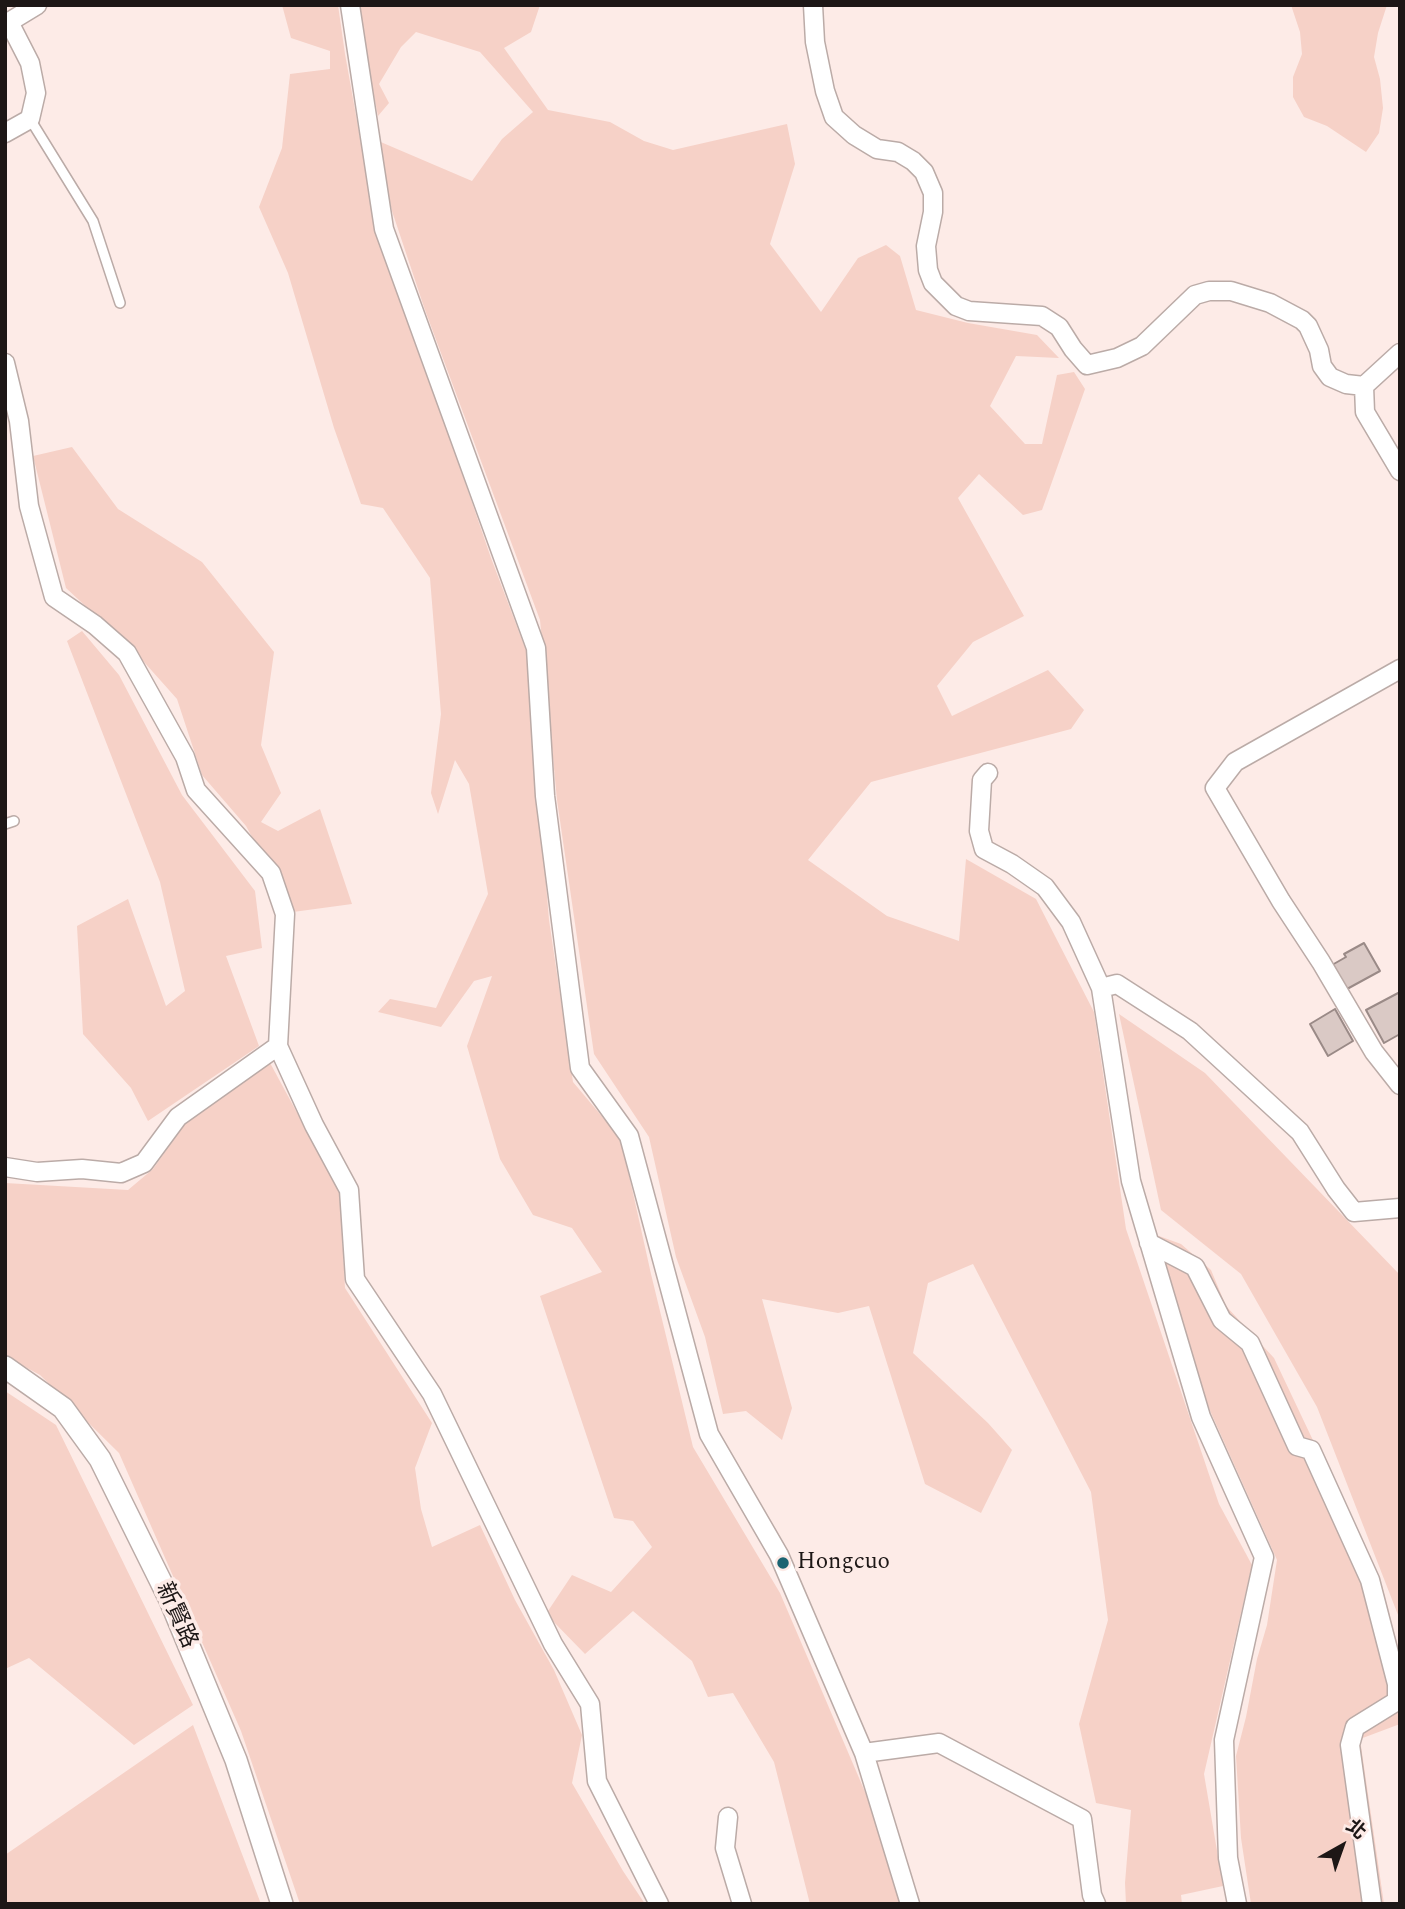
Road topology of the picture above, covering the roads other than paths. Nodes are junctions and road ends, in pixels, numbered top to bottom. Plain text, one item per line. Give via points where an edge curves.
1 (37, 5) edge
2 (350, 5) edge
3 (813, 5) edge
4 (30, 119) junction
5 (5, 133) edge
6 (120, 303) dead end
7 (1400, 353) edge
8 (5, 363) edge
9 (1364, 386) junction
10 (1400, 471) edge
11 (1400, 668) edge
12 (988, 773) dead end
13 (1101, 988) junction
14 (278, 1046) junction
15 (1400, 1085) edge
16 (5, 1167) edge
17 (1400, 1208) edge
18 (1149, 1243) junction
19 (5, 1367) edge
20 (864, 1753) junction
21 (728, 1817) dead end
22 (282, 1904) edge
23 (659, 1904) edge
24 (742, 1904) edge
25 (910, 1904) edge
26 (1096, 1904) edge
27 (1237, 1904) edge
28 (1372, 1904) edge

1 - 4 street via 9,22 30,63 37,93
2 - 20 street via 384,229 536,648 545,796 580,1068 629,1136 709,1434 779,1555
3 - 9 street via 825,91 834,117 854,135 877,149 898,152 924,172 933,193 926,246 928,270 933,283 956,306 1042,316 1059,327 1087,365 1142,346 1195,295 1231,291 1270,303 1302,320 1330,377
4 - 5 street
4 - 6 lane via 93,221
7 - 9 street
8 - 14 street via 19,421 29,506 54,597 127,653 185,757 196,790 271,873 285,914
9 - 10 street via 1365,412
11 - 15 street via 1235,761 1214,788 1374,1052
12 - 13 street via 982,780 979,831 984,849 1045,887 1070,922
13 - 17 street via 1118,984 1190,1031 1300,1132 1354,1212
13 - 18 street via 1131,1181
14 - 16 street via 178,1117 144,1163 121,1172 82,1168 37,1172
14 - 23 street via 349,1190 355,1279 432,1394 553,1644 590,1704 597,1781
18 - 27 street via 1201,1417 1264,1556 1224,1740 1228,1858
18 - 28 street via 1195,1267 1222,1320 1251,1343 1297,1446 1311,1450 1370,1580 1397,1684 1397,1701 1355,1727 1350,1745
19 - 22 street, 新賢路 via 63,1408 100,1459 164,1588 236,1760
20 - 25 street
20 - 26 street via 939,1743 1082,1819
21 - 24 street via 725,1848

